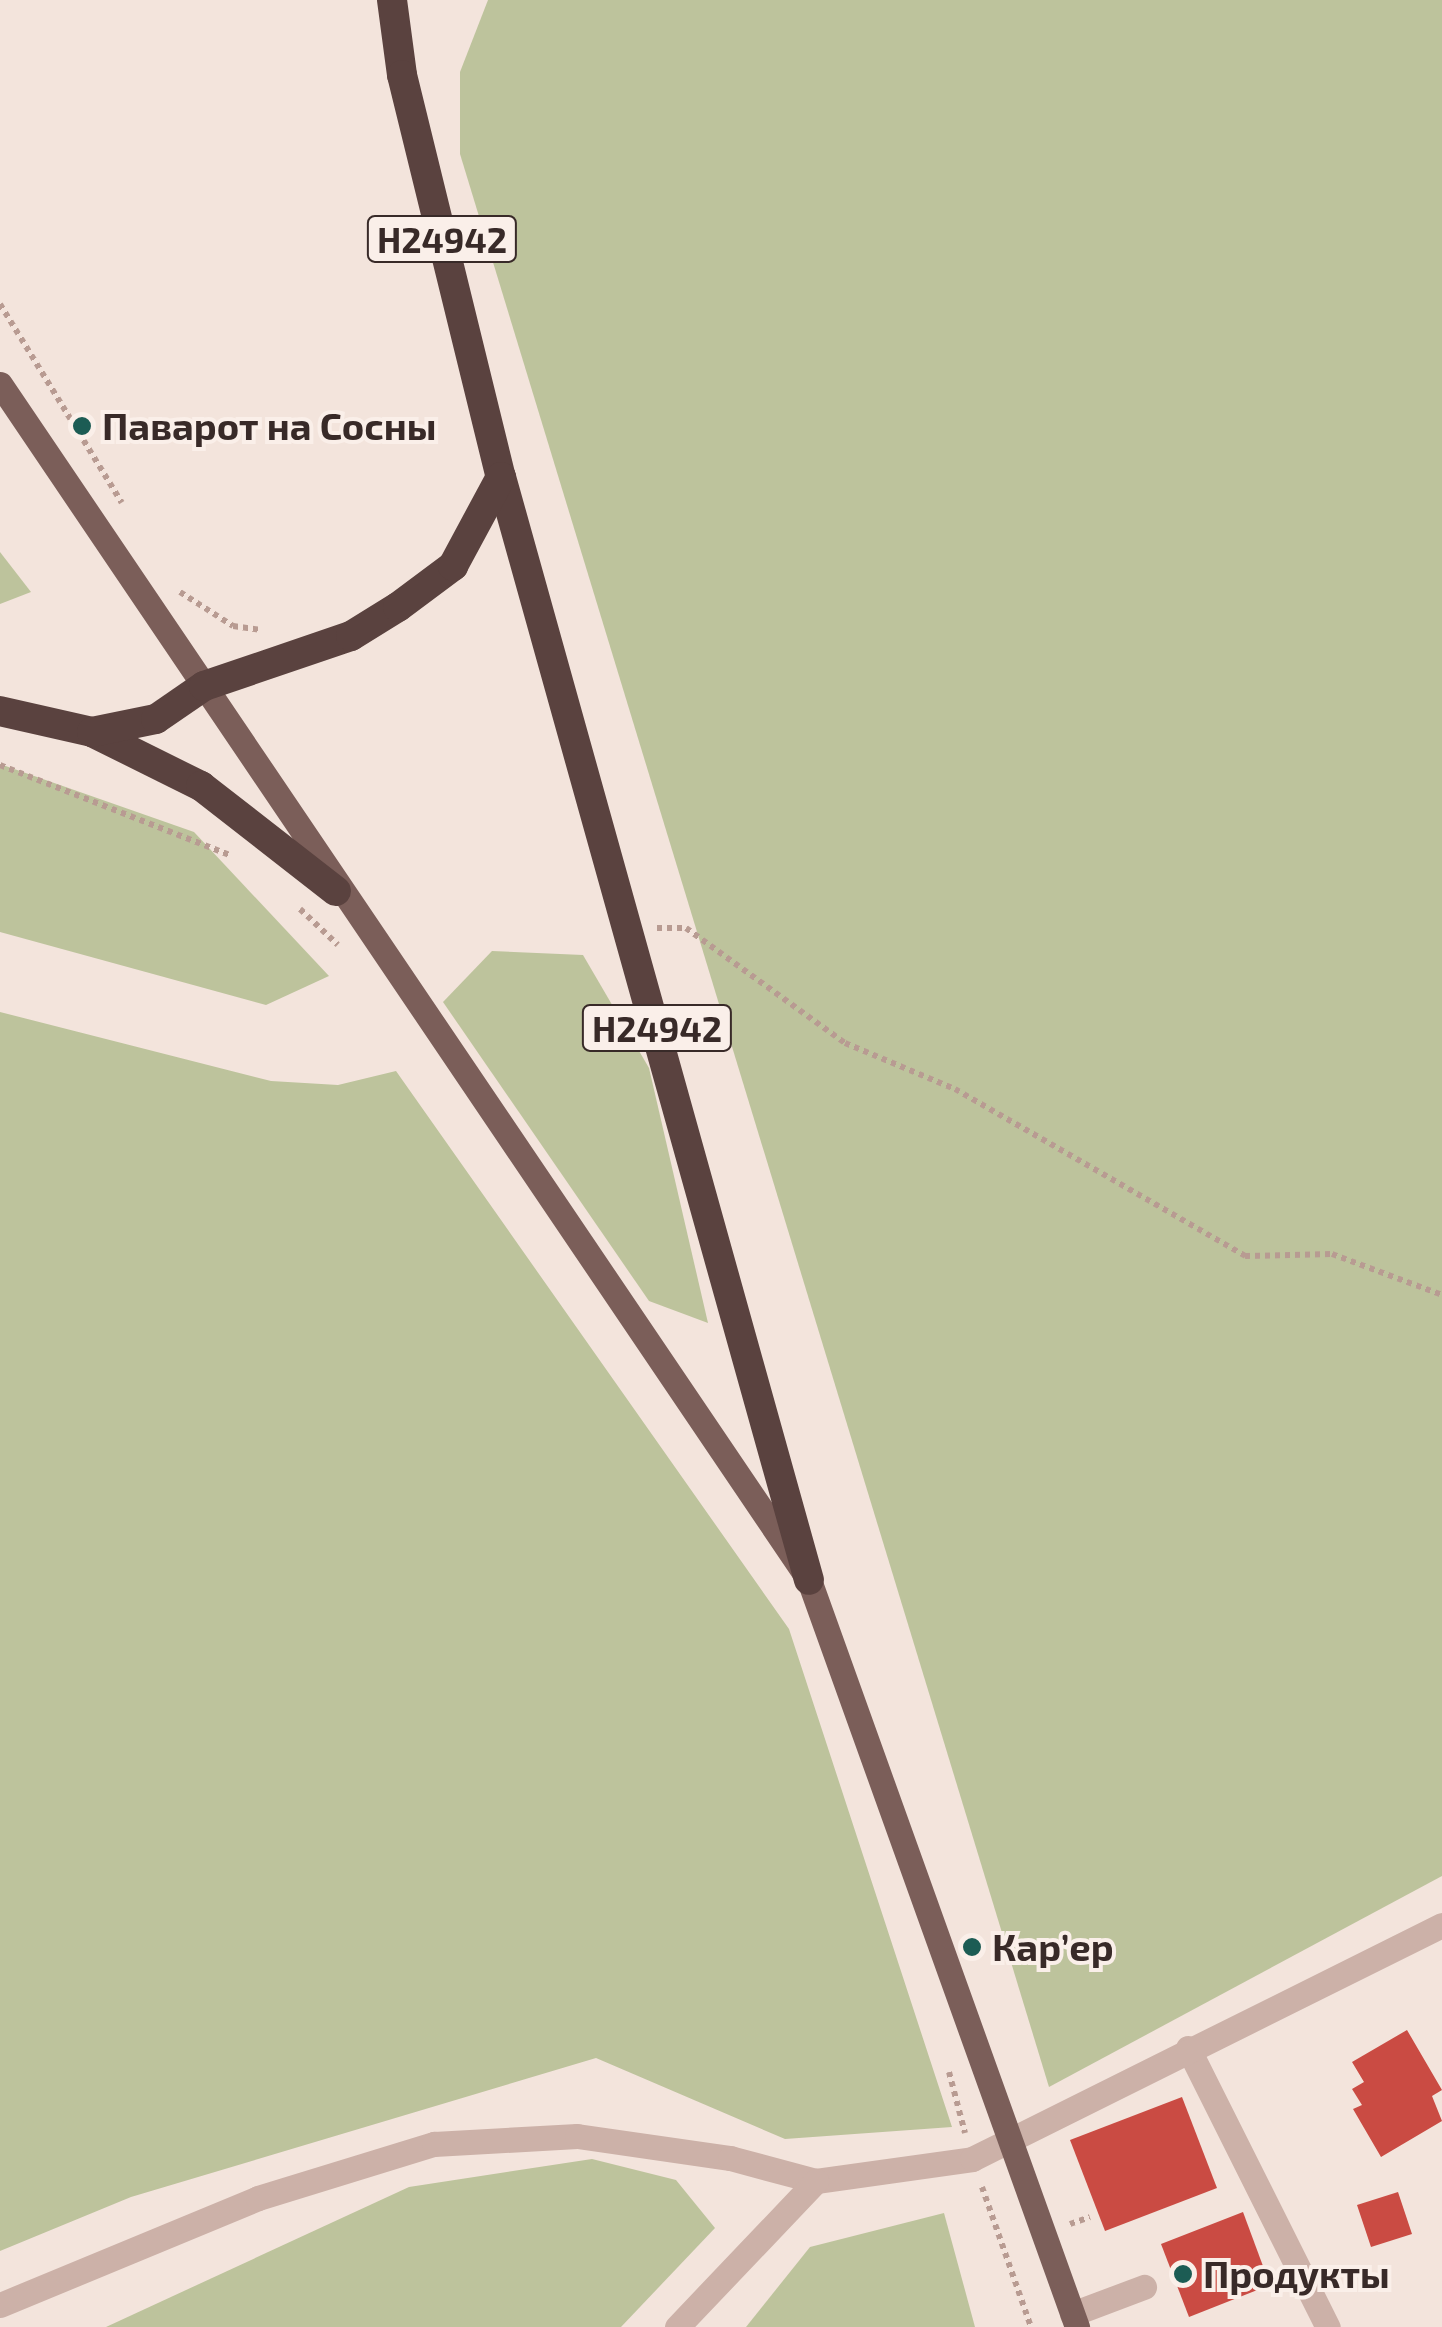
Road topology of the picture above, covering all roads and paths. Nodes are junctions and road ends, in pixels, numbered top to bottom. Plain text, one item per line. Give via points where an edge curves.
1 (392, 0) edge
2 (0, 304) edge
3 (0, 384) edge
4 (501, 477) junction
5 (130, 521) dead end
6 (168, 581) dead end
7 (298, 656) junction
8 (204, 686) junction
9 (0, 712) edge
10 (92, 732) junction
11 (0, 765) edge
12 (246, 862) dead end
13 (336, 891) junction
14 (290, 901) dead end
15 (629, 928) junction
16 (346, 956) dead end
17 (1442, 1295) edge
18 (809, 1580) junction
19 (1442, 1925) edge
20 (1188, 2048) junction
21 (947, 2064) dead end
22 (1009, 2136) junction
23 (972, 2158) junction
24 (816, 2182) junction
25 (1144, 2286) dead end
26 (0, 2305) edge
27 (1074, 2321) edge
28 (676, 2327) edge
29 (1031, 2327) edge
30 (1328, 2327) edge

1 - 4 highway, Н24942 via 402,75
2 - 5 path via 82,426
3 - 8 main road
4 - 7 highway, Н24942 via 454,566 351,636
4 - 15 highway, Н24942
6 - 7 path via 233,626 287,633
7 - 8 highway, Н24942
8 - 10 highway, Н24942 via 156,719
8 - 13 main road, Н24942
9 - 10 highway, Н24942
10 - 13 highway, Н24942 via 243,812
11 - 12 path
13 - 18 main road, Н24942
14 - 16 path
15 - 17 path via 686,928 845,1043 955,1089 1245,1256 1332,1254
15 - 18 highway, Н24942
18 - 22 main road, Н24942
19 - 20 street
20 - 22 street
20 - 30 street
21 - 23 path
22 - 23 street
22 - 27 main road, Н24942
23 - 24 street
23 - 29 path
24 - 26 street via 730,2158 577,2136 434,2144 258,2198
24 - 28 street
25 - 27 street

